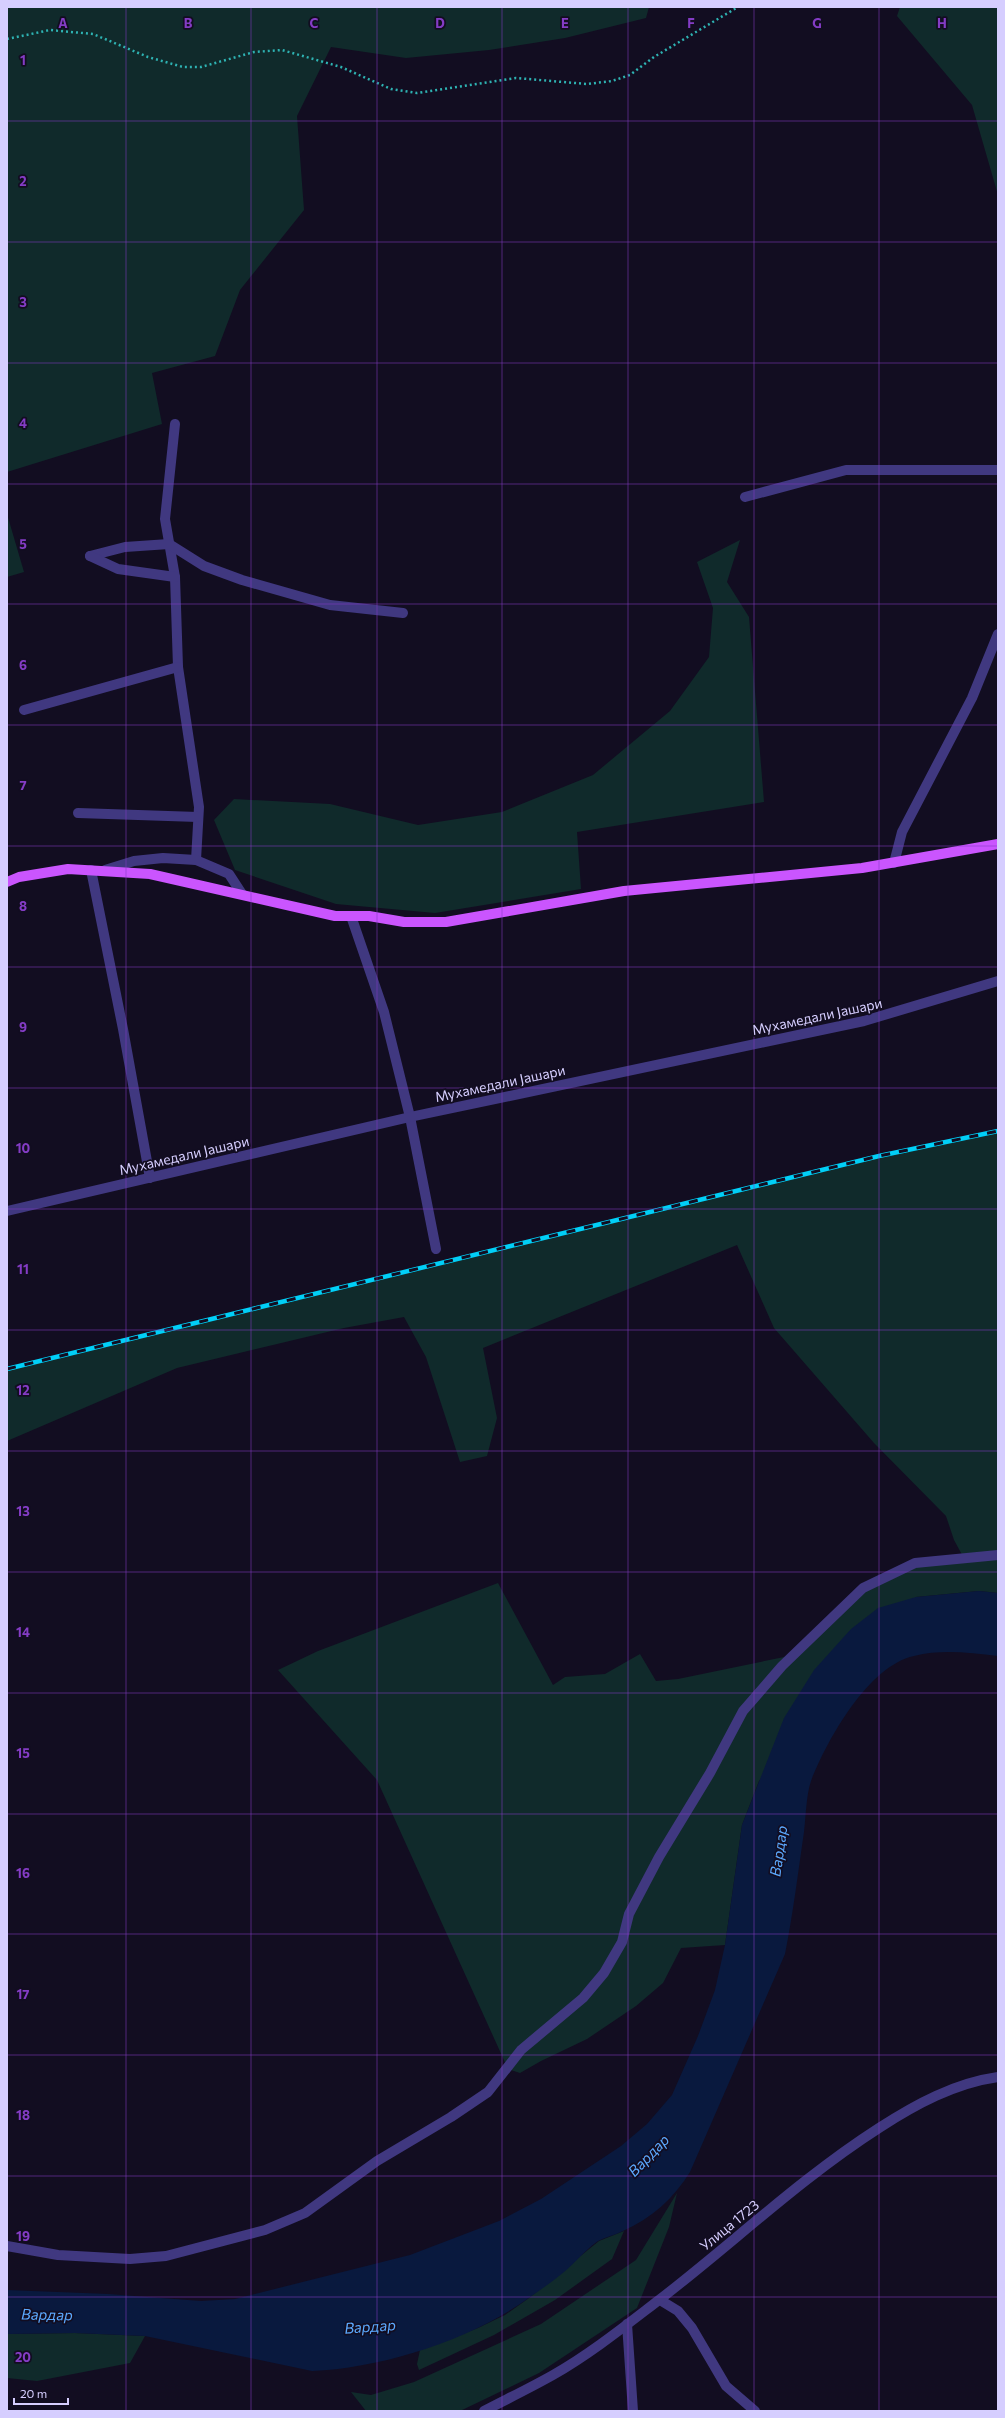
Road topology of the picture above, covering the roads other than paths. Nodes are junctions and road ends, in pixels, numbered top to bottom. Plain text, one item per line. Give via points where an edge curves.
1 (175, 424) dead end
2 (998, 470) edge
3 (745, 497) dead end
4 (169, 544) junction
5 (174, 577) junction
6 (403, 612) dead end
7 (998, 634) edge
8 (178, 667) junction
9 (24, 710) dead end
10 (78, 813) dead end
11 (198, 817) junction
12 (998, 844) edge
13 (196, 860) junction
14 (894, 863) junction
15 (91, 870) junction
16 (105, 870) junction
17 (7, 882) edge
18 (242, 894) junction
19 (351, 916) junction
20 (998, 981) edge
21 (410, 1117) junction
22 (150, 1178) junction
23 (7, 1211) edge
24 (436, 1249) dead end
25 (998, 1555) edge
26 (998, 2077) edge
27 (7, 2246) edge
28 (660, 2300) junction
29 (627, 2324) junction
30 (484, 2411) edge
31 (633, 2411) edge
32 (755, 2411) edge

1 - 4 street via 165,519
2 - 3 street via 846,470
4 - 5 street
4 - 5 street via 125,548 90,556 118,569
4 - 6 street via 204,566 330,606
5 - 8 street
7 - 14 street via 972,698 902,832
8 - 9 street
8 - 11 street via 199,807
10 - 11 street
11 - 13 street
12 - 14 main road
13 - 16 street via 141,860
13 - 18 street via 229,874
14 - 19 main road via 624,890 446,922 404,922 369,916
15 - 16 main road
15 - 17 main road via 68,869 20,877
15 - 22 street
16 - 18 main road via 150,874
18 - 19 main road via 274,904 335,916
19 - 21 street via 384,1012
20 - 21 street, Мухамедали Јашари via 864,1021
21 - 22 street, Мухамедали Јашари
21 - 24 street
22 - 23 street, Мухамедали Јашари
25 - 27 street via 915,1563 863,1588 782,1666 743,1711 710,1773 659,1857 629,1914 622,1942 604,1973 583,1998 522,2050 488,2092 377,2161 305,2213 265,2230 166,2256 130,2259 58,2255
26 - 28 street, Улица 1723 via 976,2080 939,2094 870,2134 828,2163
28 - 29 street, Улица 1723
28 - 32 street via 678,2311 692,2328 726,2386
29 - 30 street, Улица 1723 via 554,2375
29 - 31 street

